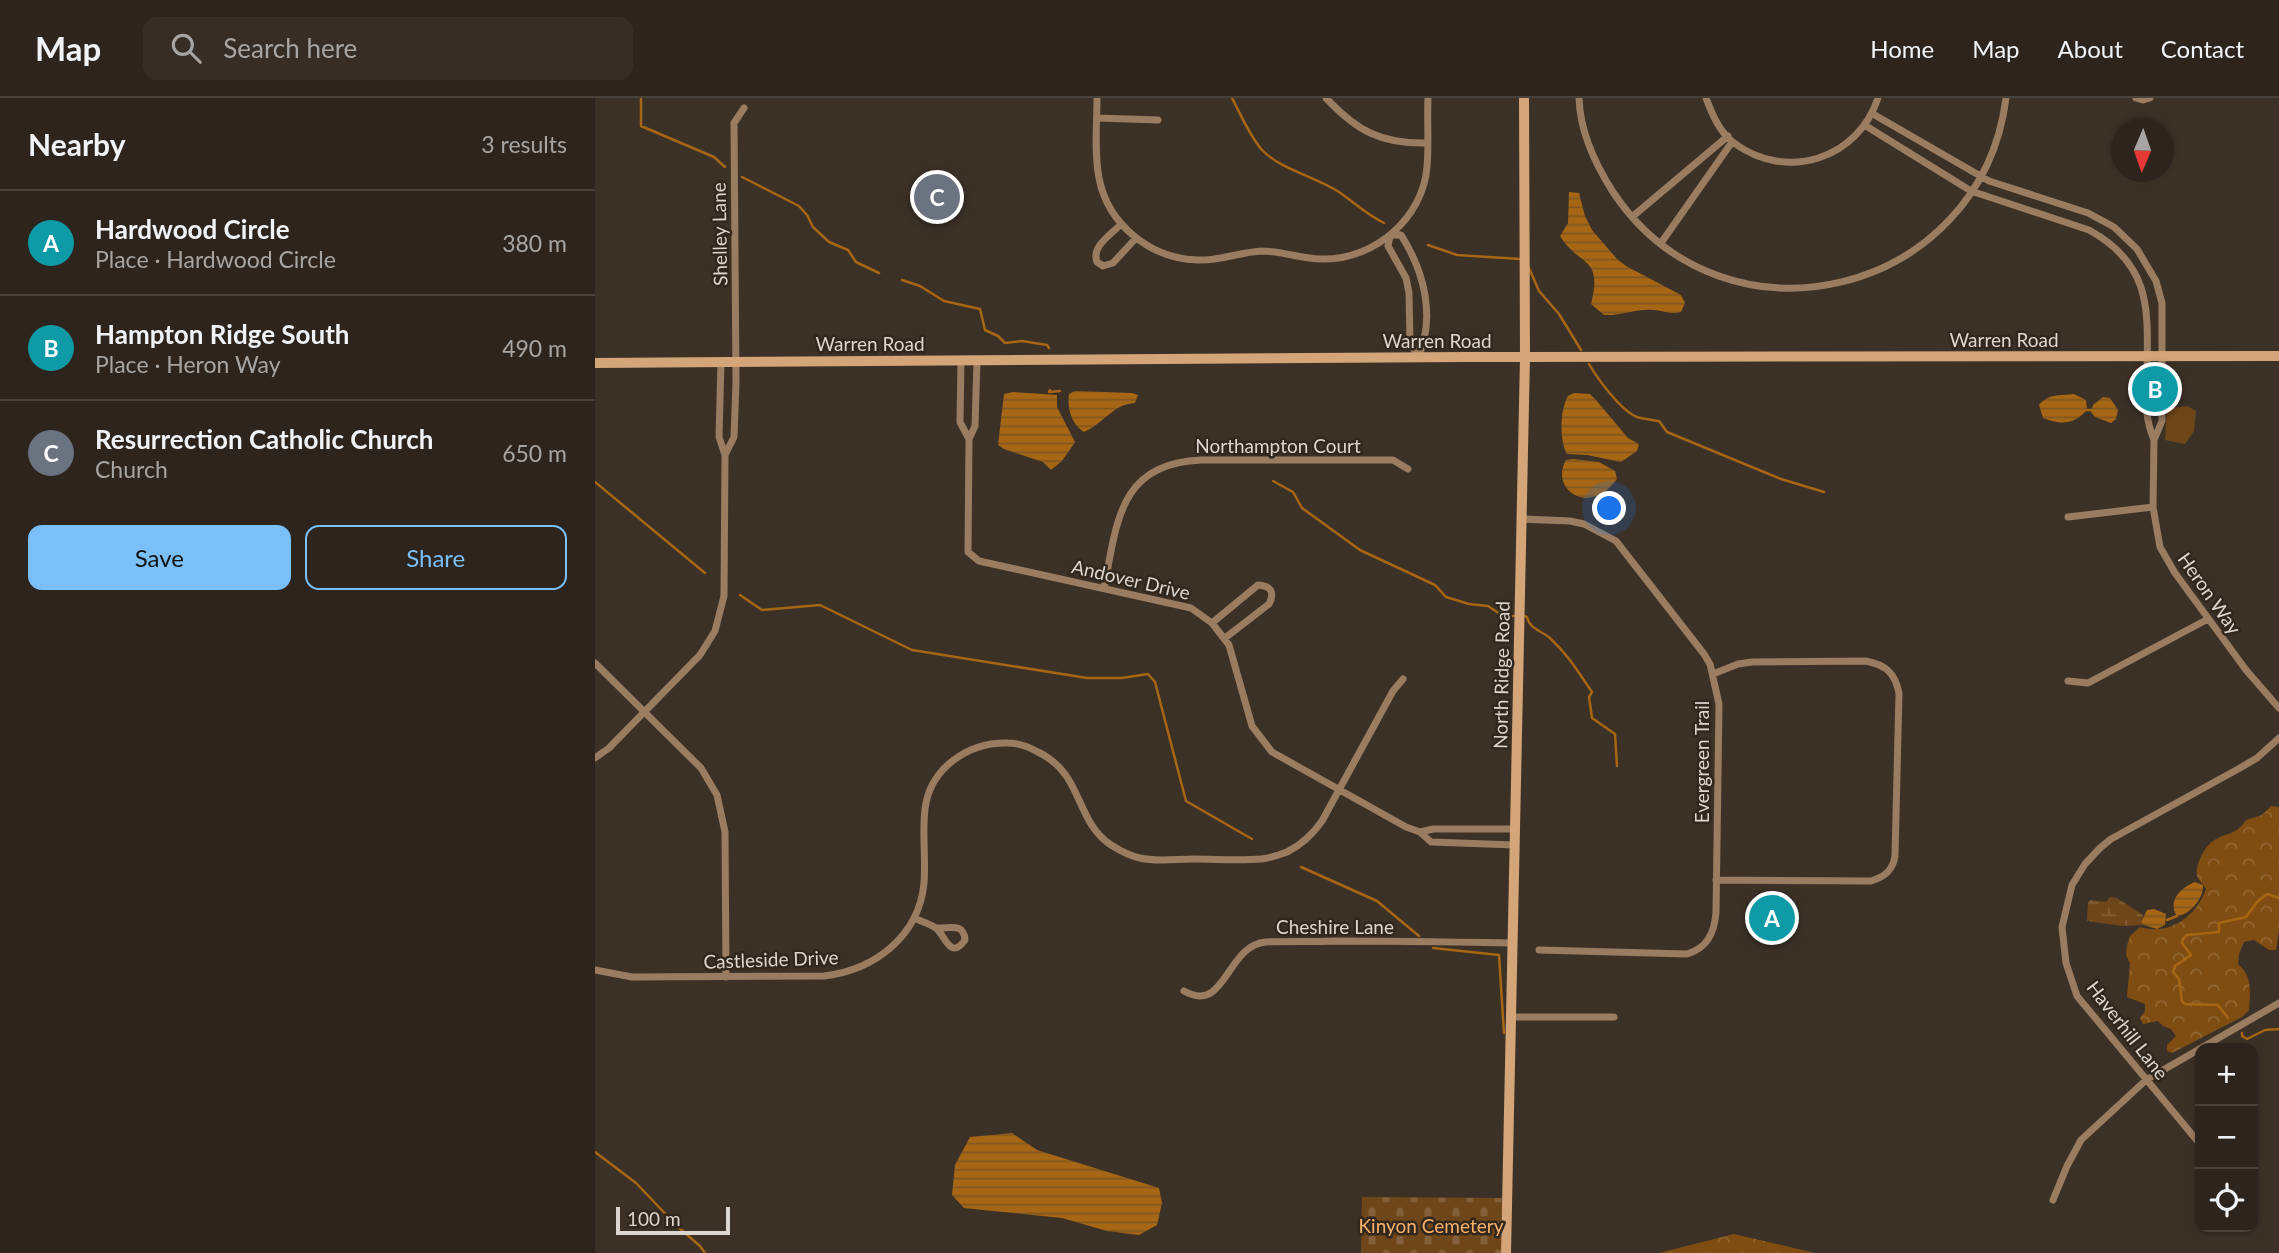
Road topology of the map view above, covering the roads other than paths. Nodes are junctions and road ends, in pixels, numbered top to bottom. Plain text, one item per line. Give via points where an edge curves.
1 (1097, 98) edge
2 (1326, 98) edge
3 (1428, 98) edge
4 (1524, 98) edge
5 (1579, 98) edge
6 (1706, 98) edge
7 (1878, 98) edge
8 (2006, 98) edge
9 (2136, 98) edge
10 (2150, 98) edge
11 (744, 108) dead end
12 (1873, 114) junction
13 (1097, 118) junction
14 (1158, 120) dead end
15 (1866, 126) junction
16 (1730, 139) junction
17 (1427, 143) junction
18 (1933, 148) junction
19 (1923, 161) junction
20 (1980, 176) junction
21 (1971, 191) junction
22 (2048, 201) junction
23 (2044, 215) junction
24 (1632, 217) junction
25 (1122, 224) junction
26 (1391, 235) junction
27 (1136, 238) junction
28 (1661, 243) junction
29 (2150, 269) junction
30 (2137, 275) junction
31 (2279, 356) edge
32 (1418, 357) junction
33 (1525, 357) junction
34 (2147, 357) junction
35 (2162, 357) junction
36 (961, 360) junction
37 (977, 360) junction
38 (721, 362) junction
39 (736, 362) junction
40 (595, 363) edge
41 (969, 439) junction
42 (2154, 440) junction
43 (725, 455) junction
44 (1408, 469) dead end
45 (2153, 507) junction
46 (2068, 517) dead end
47 (1521, 519) junction
48 (1104, 588) junction
49 (2208, 619) junction
50 (1212, 623) junction
51 (1225, 638) junction
52 (595, 663) edge
53 (1713, 674) junction
54 (1403, 679) dead end
55 (2067, 681) dead end
56 (2279, 708) edge
57 (645, 712) junction
58 (2279, 738) edge
59 (595, 758) edge
60 (1339, 790) junction
61 (1515, 829) junction
62 (1420, 832) junction
63 (1515, 845) junction
64 (1716, 880) junction
65 (914, 918) junction
66 (937, 928) dead end
67 (1513, 943) junction
68 (1539, 950) dead end
69 (595, 970) edge
70 (726, 977) junction
71 (1184, 990) dead end
72 (2279, 1003) edge
73 (1511, 1017) junction
74 (1614, 1017) dead end
75 (2146, 1080) junction
76 (2195, 1138) edge
77 (2053, 1200) dead end
78 (1506, 1253) edge

1 - 13 street
2 - 17 street via 1351,122 1377,137
3 - 17 street
4 - 33 street, North Ridge Road
5 - 24 street via 1589,144 1603,175
6 - 16 street
7 - 12 street
8 - 20 street via 1997,138
9 - 10 street
11 - 39 street, Shelley Lane via 734,123
12 - 15 street
12 - 18 street, Heron Way
13 - 14 street
13 - 25 street via 1100,179 1106,200
15 - 16 street via 1840,148 1809,161 1760,157
15 - 19 street
16 - 24 street
16 - 28 street
17 - 26 street via 1422,189
18 - 19 street
18 - 20 street, Heron Way
19 - 21 street
20 - 21 street
20 - 22 street, Heron Way
21 - 23 street
21 - 28 street via 1950,220 1918,249 1880,270 1829,285 1785,288 1742,282 1687,260
22 - 23 street
22 - 29 street, Heron Way via 2114,227
23 - 30 street via 2103,238
24 - 28 street
25 - 27 street
25 - 27 street via 1097,248 1097,262 1103,266 1113,263
26 - 27 street via 1361,252 1326,259 1262,251 1198,260 1164,253
26 - 32 street via 1388,246 1407,285 1410,342
26 - 32 street via 1401,235 1422,280 1425,340
29 - 30 street
29 - 35 street, Heron Way via 2162,303
30 - 34 street, Heron Way via 2147,314
31 - 35 street, Warren Road
32 - 33 street, Warren Road
32 - 37 street, Warren Road
33 - 34 street, Warren Road
33 - 47 street, North Ridge Road
34 - 35 street, Warren Road
34 - 42 street, Heron Way via 2146,421
35 - 42 street, Heron Way via 2162,421
36 - 37 street, Warren Road
36 - 39 street, Warren Road
36 - 41 street, Andover Drive via 960,422
37 - 41 street, Andover Drive via 975,426
38 - 39 street, Warren Road
38 - 40 street, Warren Road
38 - 43 street via 719,437
39 - 43 street, Shelley Lane via 734,437
41 - 48 street, Andover Drive via 968,552 973,558
42 - 45 street, Heron Way
43 - 57 street via 724,596 718,623 701,655
44 - 48 street, Northampton Court via 1393,460 1201,460 1161,467 1136,486 1120,510
45 - 46 street
45 - 49 street, Heron Way via 2165,557
47 - 53 street, Evergreen Trail via 1577,523 1616,541 1704,654
47 - 61 street, North Ridge Road
48 - 50 street, Andover Drive via 1182,604
49 - 55 street via 2088,683
49 - 56 street, Heron Way
50 - 51 street, Andover Drive
50 - 51 street via 1258,585 1271,589 1269,604
51 - 60 street, Andover Drive via 1259,738 1272,752
52 - 57 street
53 - 64 street, Evergreen Trail via 1719,704
53 - 64 street via 1752,662 1866,661 1892,673 1899,693 1895,856 1888,873 1871,881
54 - 60 street, Castleside Drive
57 - 59 street
57 - 70 street via 701,768 720,804 725,832
58 - 75 street, Haverhill Lane via 2241,768 2111,839 2093,854 2072,885 2062,927 2066,963 2077,996
60 - 62 street, Andover Drive
60 - 65 street, Castleside Drive via 1315,830 1297,846 1273,857 1139,858 1097,832 1076,789 1049,757 1009,743 973,748 946,766 929,793 924,882
61 - 62 street, Andover Drive
61 - 63 street, North Ridge Road
62 - 63 street, Andover Drive via 1431,842
63 - 67 street, North Ridge Road
64 - 68 street, Evergreen Trail via 1715,923 1709,939 1696,951
65 - 66 street
65 - 70 street, Castleside Drive via 890,949 852,971 824,976
67 - 71 street, Cheshire Lane via 1255,944 1240,955 1213,993 1195,995
67 - 73 street, North Ridge Road
69 - 70 street, Castleside Drive via 632,977
72 - 75 street
73 - 74 street
73 - 78 street, North Ridge Road
75 - 76 street, Haverhill Lane
75 - 77 street via 2081,1140

